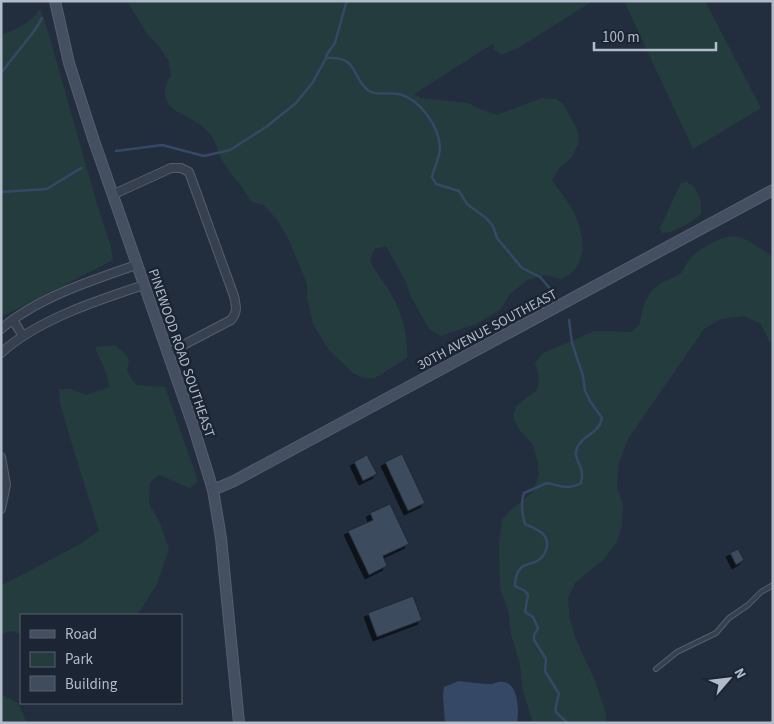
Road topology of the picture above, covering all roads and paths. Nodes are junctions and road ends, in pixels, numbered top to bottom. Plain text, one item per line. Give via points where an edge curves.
1 (55, 1) edge
2 (773, 190) edge
3 (112, 195) junction
4 (136, 265) junction
5 (144, 285) junction
6 (13, 320) junction
7 (1, 329) edge
8 (23, 336) junction
9 (1, 353) edge
10 (168, 353) junction
11 (1, 457) edge
12 (213, 490) junction
13 (1, 509) edge
14 (773, 586) edge
15 (656, 670) dead end
16 (239, 723) edge

1 - 3 street, PINEWOOD ROAD SOUTHEAST via 69,63
2 - 12 street, 30TH AVENUE SOUTHEAST
3 - 4 street, PINEWOOD ROAD SOUTHEAST
3 - 10 street via 171,168 189,172 234,296 236,313 231,320
4 - 5 street, PINEWOOD ROAD SOUTHEAST
4 - 6 street via 79,285
5 - 8 street via 92,303
5 - 10 street, PINEWOOD ROAD SOUTHEAST
6 - 7 street
6 - 8 street
8 - 9 street
10 - 12 street, PINEWOOD ROAD SOUTHEAST
11 - 13 street via 6,485
12 - 16 street, PINEWOOD ROAD SOUTHEAST via 221,538
14 - 15 lane via 729,618 716,633 677,652

